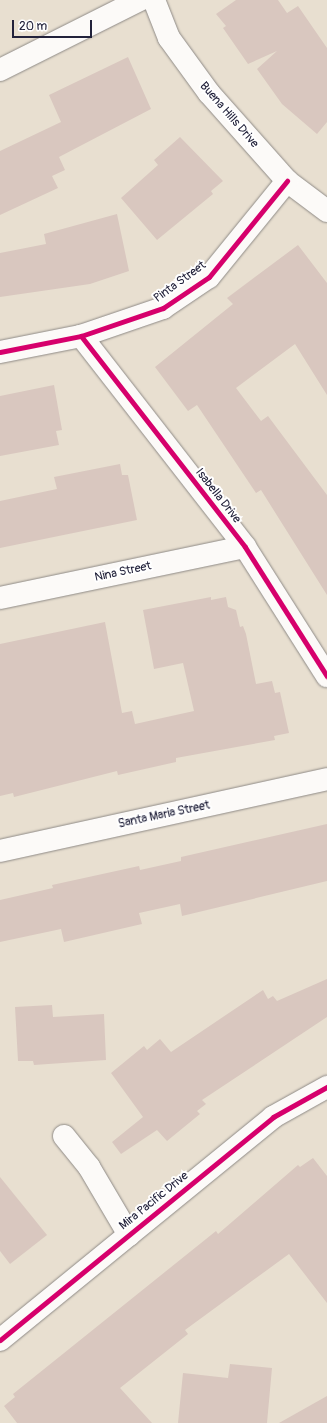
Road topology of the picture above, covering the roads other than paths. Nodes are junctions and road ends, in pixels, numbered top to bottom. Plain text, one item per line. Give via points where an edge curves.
1 (140, 0) edge
2 (154, 0) edge
3 (0, 70) edge
4 (288, 181) junction
5 (327, 211) edge
6 (81, 336) junction
7 (0, 352) edge
8 (245, 547) junction
9 (0, 598) edge
10 (327, 676) edge
11 (327, 779) edge
12 (0, 851) edge
13 (327, 1087) edge
14 (64, 1136) dead end
15 (129, 1235) junction
16 (0, 1340) edge

1 - 3 street
2 - 4 street, Buena Hills Drive via 169,38 208,93
4 - 5 street, Buena Hills Drive
4 - 6 street, Pinta Street via 208,276 163,308
6 - 7 street, Pinta Street
6 - 8 street, Isabella Drive
8 - 9 street, Nina Street
8 - 10 street, Isabella Drive
11 - 12 street, Santa Maria Street
13 - 15 street, Mira Pacific Drive via 273,1118
14 - 15 street via 89,1167
15 - 16 street, Mira Pacific Drive

